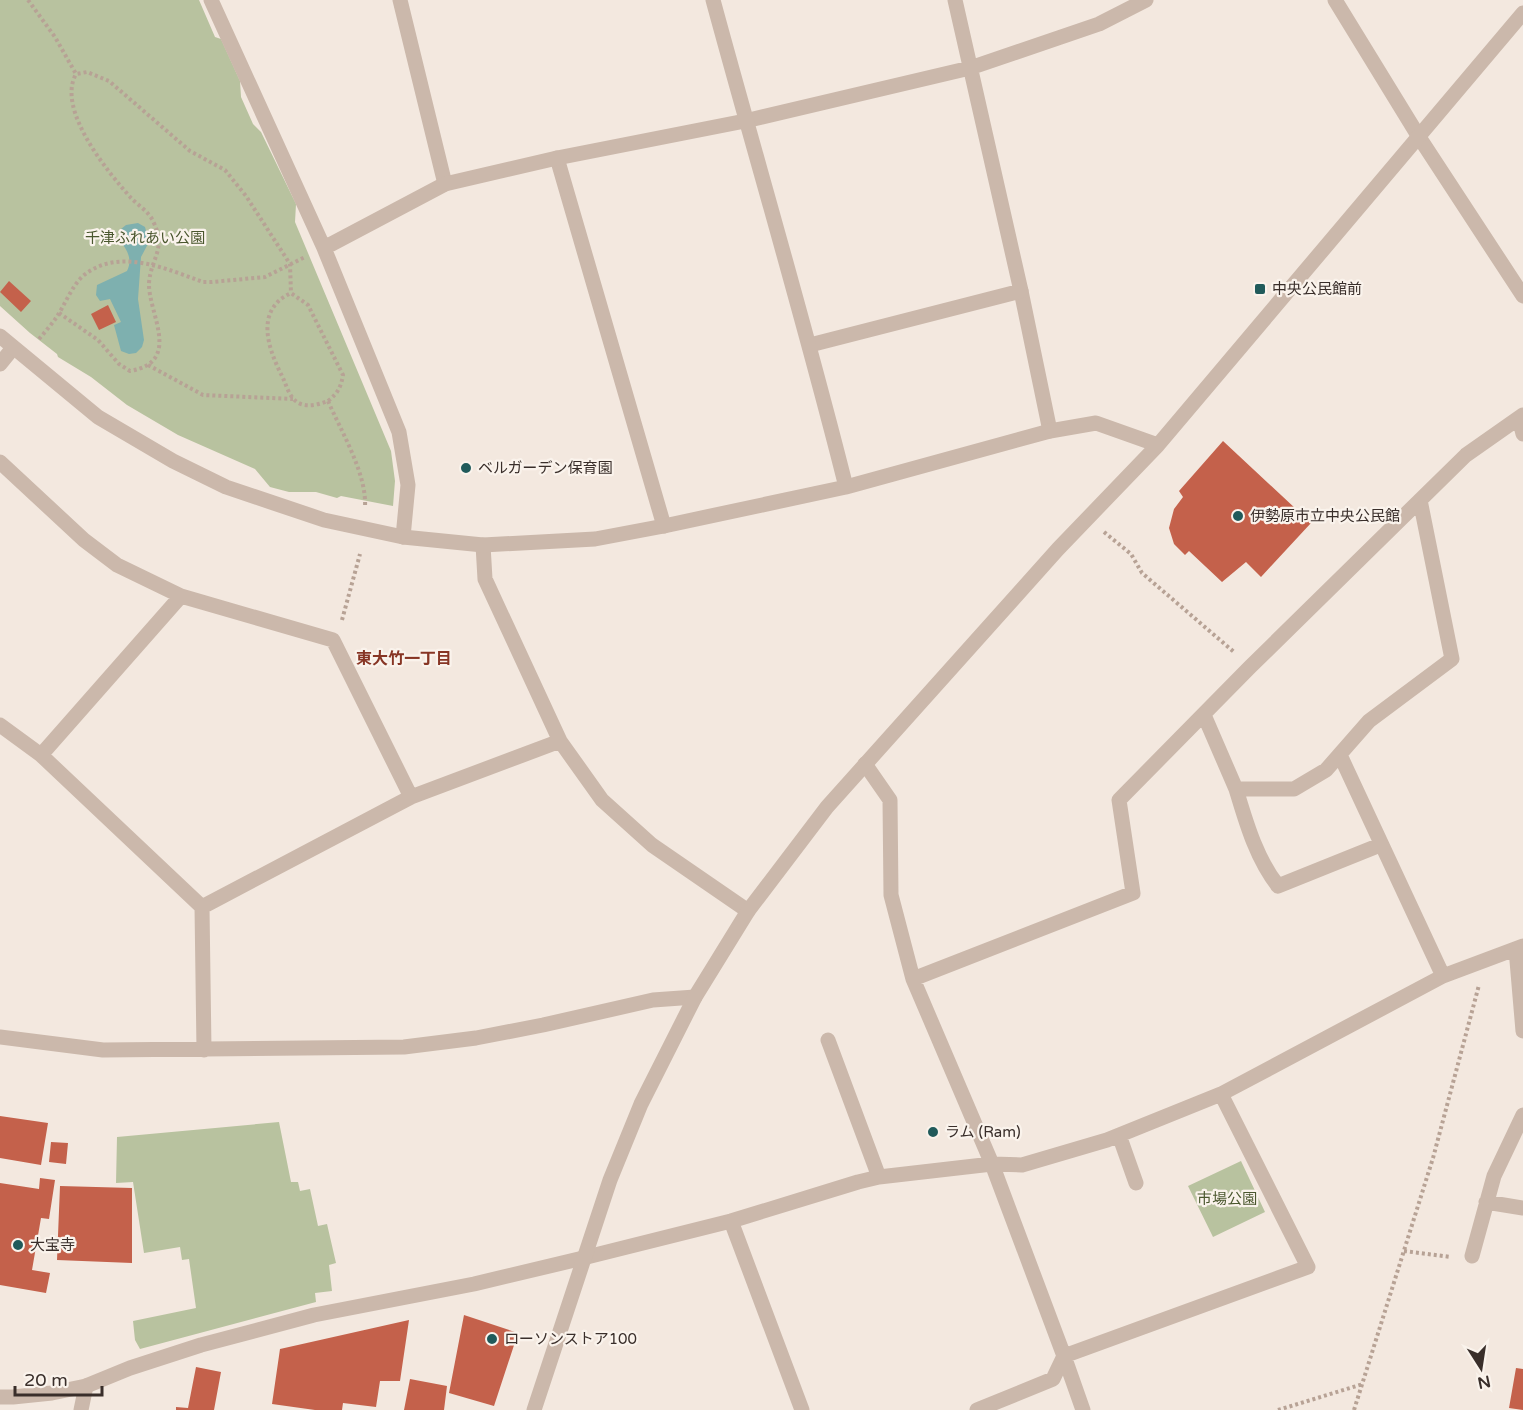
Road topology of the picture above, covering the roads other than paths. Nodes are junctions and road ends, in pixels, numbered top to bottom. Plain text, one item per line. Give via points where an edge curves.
1 (211, 0) edge
2 (400, 0) edge
3 (713, 0) edge
4 (955, 0) edge
5 (1146, 0) edge
6 (1335, 0) edge
7 (1523, 13) edge
8 (970, 68) junction
9 (745, 121) junction
10 (1419, 137) junction
11 (557, 158) junction
12 (445, 184) junction
13 (324, 248) junction
14 (1021, 291) junction
15 (1523, 296) edge
16 (0, 336) edge
17 (810, 345) junction
18 (13, 348) junction
19 (0, 364) edge
20 (1521, 416) edge
21 (1050, 432) junction
22 (1523, 434) edge
23 (1158, 445) junction
24 (0, 462) edge
25 (846, 487) junction
26 (1420, 500) junction
27 (664, 526) junction
28 (403, 537) junction
29 (483, 545) junction
30 (181, 596) junction
31 (1204, 715) junction
32 (0, 725) edge
33 (560, 741) junction
34 (1340, 754) junction
35 (40, 755) junction
36 (865, 764) junction
37 (1236, 789) junction
38 (411, 797) junction
39 (1380, 845) junction
40 (202, 906) junction
41 (748, 911) junction
42 (1519, 948) edge
43 (1443, 976) junction
44 (913, 979) junction
45 (695, 997) junction
46 (1523, 1031) edge
47 (0, 1037) edge
48 (828, 1040) dead end
49 (204, 1050) junction
50 (1221, 1094) junction
51 (1523, 1115) edge
52 (1119, 1135) junction
53 (992, 1164) junction
54 (879, 1177) junction
55 (1136, 1183) dead end
56 (1486, 1202) junction
57 (1523, 1208) edge
58 (731, 1221) junction
59 (1472, 1256) road end
60 (583, 1257) junction
61 (1064, 1356) junction
62 (86, 1386) junction
63 (0, 1397) edge
64 (81, 1410) edge
65 (534, 1410) edge
66 (802, 1410) edge
67 (977, 1410) edge
68 (1083, 1410) edge

1 - 13 street
2 - 12 street
3 - 9 street
4 - 8 street
5 - 8 street via 1100,24
6 - 10 street
7 - 10 street
8 - 9 street
8 - 14 street
9 - 11 street
9 - 17 street
10 - 15 street
10 - 23 street
11 - 12 street
11 - 27 street
12 - 13 street
13 - 28 street via 399,432 408,485
14 - 17 street
14 - 21 street
16 - 18 street
17 - 25 street
18 - 19 street
18 - 28 street via 98,417 226,487 324,520
20 - 22 street
20 - 26 street via 1466,455
21 - 23 street via 1096,423
21 - 25 street
23 - 36 street
24 - 30 street via 84,540 117,565
25 - 27 street
26 - 31 street
26 - 34 street via 1452,658 1369,721
27 - 29 street via 595,539
28 - 29 street
29 - 33 street via 485,579
30 - 35 street
30 - 38 street via 333,640
31 - 37 street
31 - 44 street via 1119,800 1132,893
32 - 35 street
33 - 38 street
33 - 41 street via 602,800 652,845
34 - 37 street via 1326,770 1294,789
34 - 39 street
35 - 40 street
36 - 41 street via 826,807
36 - 44 street via 890,800 891,895
37 - 39 street via 1250,834 1278,886
38 - 40 street
39 - 43 street
40 - 49 street
41 - 45 street
42 - 43 street
42 - 46 street
43 - 50 street
44 - 53 street
45 - 49 street via 653,1000 498,1034 404,1047
45 - 60 street via 641,1104
47 - 49 street via 103,1050
48 - 54 street
50 - 52 street
50 - 61 street via 1308,1267
51 - 56 street
52 - 53 street via 1022,1165
52 - 55 street
53 - 54 street
53 - 61 street
54 - 58 street
56 - 57 street
56 - 59 street
58 - 60 street
58 - 66 street
60 - 62 street via 474,1284 314,1315 201,1345
60 - 65 street
61 - 67 street via 1053,1379
61 - 68 street
62 - 63 street
62 - 64 street

